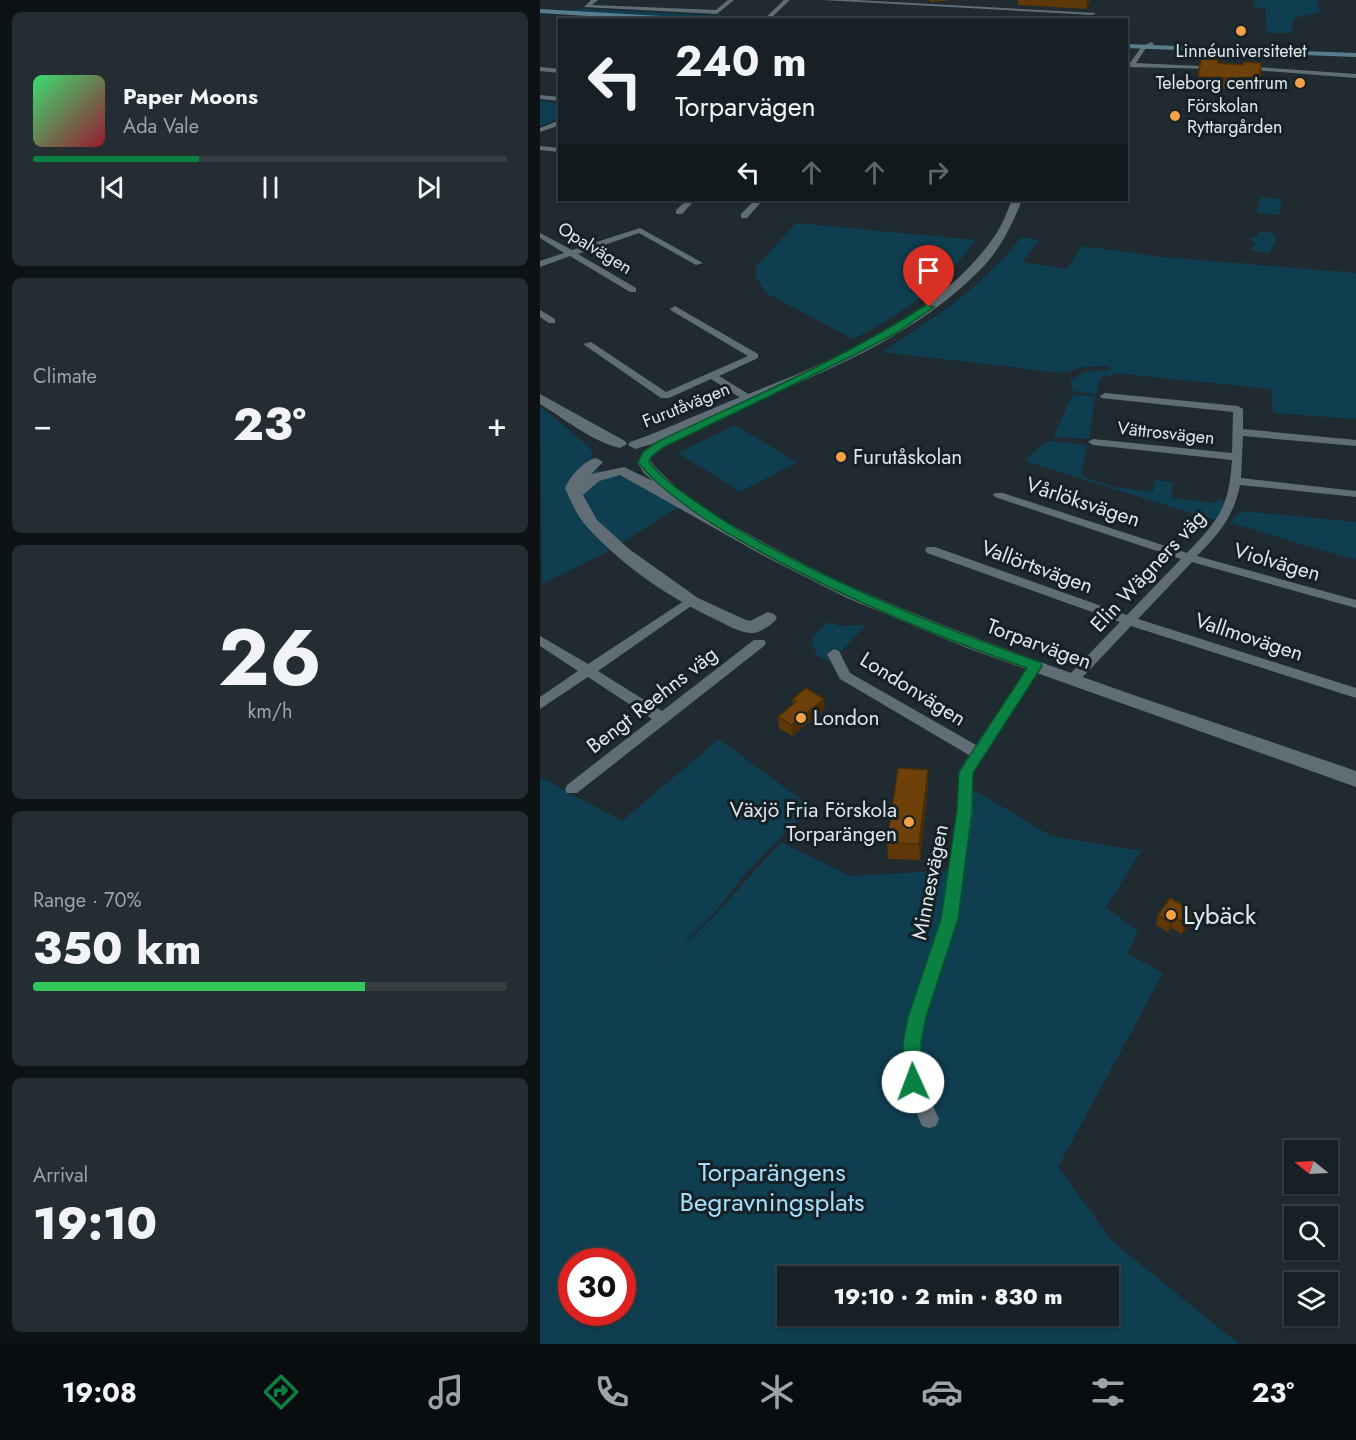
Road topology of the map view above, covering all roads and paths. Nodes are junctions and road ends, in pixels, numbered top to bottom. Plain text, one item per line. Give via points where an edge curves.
1 (595, 0) edge
2 (660, 0) edge
3 (731, 0) edge
4 (787, 0) edge
5 (825, 0) edge
6 (1011, 0) edge
7 (650, 9) junction
8 (779, 9) junction
9 (1006, 9) junction
10 (540, 11) edge
11 (1093, 13) edge
12 (540, 16) edge
13 (579, 18) edge
14 (661, 18) edge
15 (768, 18) edge
16 (776, 18) edge
17 (1128, 44) edge
18 (1148, 46) junction
19 (1356, 55) edge
20 (1129, 65) edge
21 (540, 69) edge
22 (558, 71) edge
23 (1356, 76) edge
24 (540, 97) edge
25 (558, 99) edge
26 (558, 123) edge
27 (540, 130) edge
28 (540, 148) edge
29 (557, 150) edge
30 (547, 155) dead end
31 (690, 201) edge
32 (758, 201) edge
33 (1017, 201) edge
34 (679, 212) dead end
35 (744, 216) dead end
36 (540, 235) edge
37 (571, 253) junction
38 (699, 262) dead end
39 (540, 264) edge
40 (633, 290) dead end
41 (675, 309) dead end
42 (540, 313) edge
43 (552, 321) dead end
44 (588, 344) dead end
45 (712, 376) junction
46 (1105, 396) dead end
47 (540, 398) edge
48 (751, 400) junction
49 (554, 408) junction
50 (1237, 432) junction
51 (1093, 442) dead end
52 (1356, 443) edge
53 (627, 444) junction
54 (598, 457) junction
55 (1236, 457) junction
56 (645, 458) junction
57 (619, 471) junction
58 (1236, 481) junction
59 (1356, 494) edge
60 (575, 495) junction
61 (999, 495) dead end
62 (719, 524) junction
63 (932, 550) dead end
64 (1188, 557) junction
65 (690, 601) junction
66 (1356, 604) edge
67 (768, 618) dead end
68 (1130, 621) junction
69 (759, 643) dead end
70 (543, 646) edge
71 (834, 654) dead end
72 (1035, 666) junction
73 (588, 671) junction
74 (1072, 680) junction
75 (1356, 693) edge
76 (540, 704) edge
77 (663, 719) junction
78 (977, 753) junction
79 (1356, 779) edge
80 (572, 789) dead end
81 (929, 1119) dead end

1 - 7 street via 586,6
2 - 7 street
3 - 7 street via 717,12
4 - 8 street
5 - 9 street
6 - 9 street
8 - 15 street
8 - 16 street
9 - 11 street
10 - 14 main road
12 - 13 main road
17 - 18 main road
18 - 19 main road
18 - 20 street
20 - 23 street via 1174,64
21 - 22 street
24 - 25 street
26 - 27 street
28 - 29 street
29 - 30 street
31 - 34 street
32 - 35 street
33 - 48 street, Furutåvägen via 1000,238 989,252 929,307 851,353
36 - 37 street, Opalvägen
37 - 38 street via 640,230
37 - 39 street
37 - 40 street, Opalvägen
41 - 45 street via 755,356
42 - 43 street
44 - 45 street via 665,396
45 - 48 street
46 - 50 street, Elin Wägners väg via 1238,409
47 - 49 street
48 - 53 street, Furutåvägen
48 - 56 street, Furutåvägen via 674,437
49 - 53 street
49 - 54 street via 590,441
50 - 52 street
50 - 55 street, Elin Wägners väg
51 - 55 street, Vättrosvägen
53 - 54 street, Furutåvägen
53 - 56 street, Torparvägen via 644,449
54 - 57 street, Torparvägen via 602,468
54 - 60 street, Furutåvägen via 575,481
55 - 58 street, Elin Wägners väg
56 - 57 street, Furutåvägen
56 - 62 street, Torparvägen via 658,478
57 - 60 street, Furutåvägen via 594,478
57 - 62 street, Torparvägen
58 - 59 street
58 - 64 street, Elin Wägners väg via 1230,509 1220,525
60 - 65 street via 603,537
61 - 64 street, Vårlöksvägen
62 - 72 street, Torparvägen via 853,594
63 - 68 street, Vallörtsvägen
64 - 66 street, Violvägen
64 - 68 street, Elin Wägners väg
65 - 67 street via 742,626 753,627
65 - 73 street
68 - 74 street, Elin Wägners väg
68 - 75 street, Vallmovägen
69 - 77 street, Bengt Reehns väg
70 - 73 street
71 - 78 street, Londonvägen via 845,676
72 - 74 street, Torparvägen
72 - 78 street, Minnesvägen
73 - 76 street
73 - 77 street
74 - 79 street, Torparvägen
77 - 80 street, Bengt Reehns väg
78 - 81 street, Minnesvägen via 966,772 965,810 949,919 912,1042 913,1082

